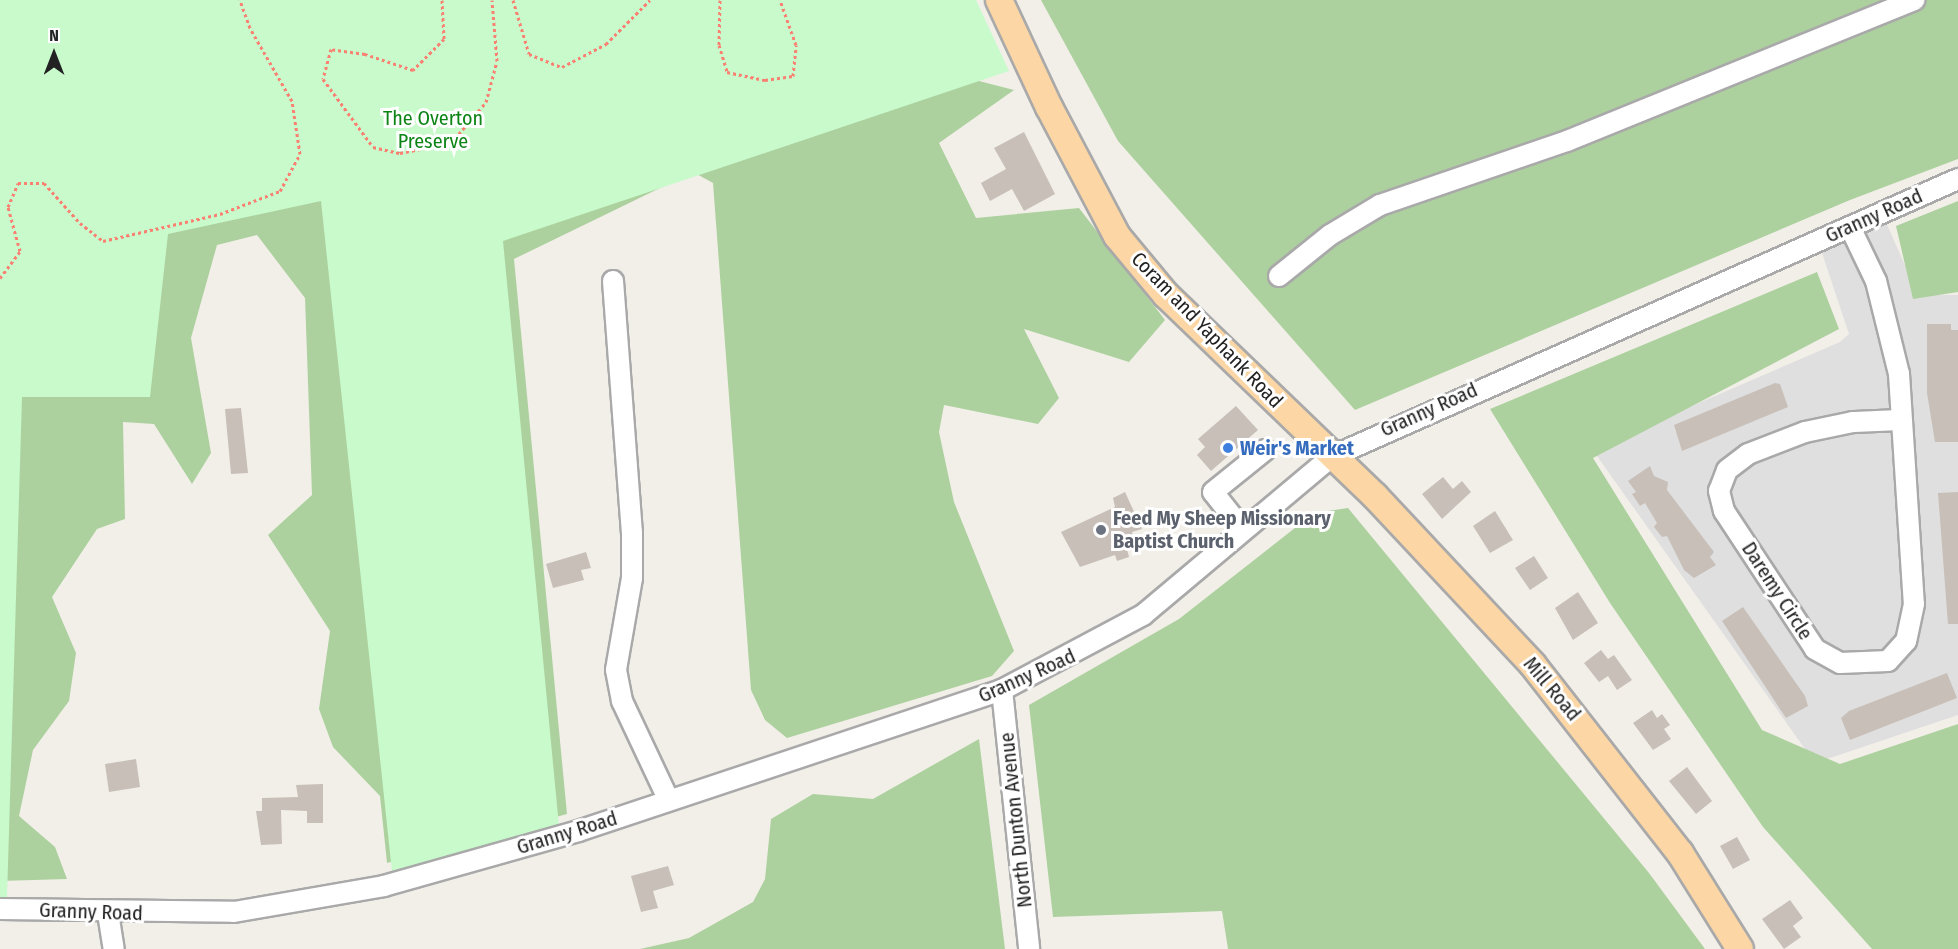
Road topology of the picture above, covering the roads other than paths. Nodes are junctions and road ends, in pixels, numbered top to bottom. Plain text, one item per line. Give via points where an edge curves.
1 (999, 0) edge
2 (1915, 0) edge
3 (1958, 179) edge
4 (1850, 227) junction
5 (1279, 276) dead end
6 (613, 281) dead end
7 (1901, 420) junction
8 (1265, 450) dead end
9 (1331, 457) junction
10 (1243, 530) junction
11 (1002, 690) junction
12 (669, 801) junction
13 (0, 909) edge
14 (108, 913) junction
15 (114, 949) edge
16 (1029, 949) edge
17 (1740, 949) edge

1 - 9 main road, Coram and Yaphank Road via 1049,107 1117,236 1167,295
2 - 5 street via 1567,141 1380,205 1330,236
3 - 4 street, Granny Road
4 - 7 street, Daremy Circle via 1876,281 1890,327
4 - 9 street, Granny Road via 1470,391
6 - 12 street via 632,532 632,578 616,670 622,701
7 - 7 street, Daremy Circle via 1914,604 1906,641 1888,661 1840,663 1815,649 1724,511 1719,491 1727,470 1748,454 1804,432 1853,422
8 - 10 street via 1213,492
9 - 10 street, Granny Road
9 - 17 main road, Mill Road via 1449,572 1572,711 1680,853
10 - 11 street, Granny Road via 1143,615
11 - 12 street, Granny Road
11 - 16 street, North Dunton Avenue
12 - 14 street, Granny Road via 544,841 340,895 234,912
13 - 14 street, Granny Road
14 - 15 street

